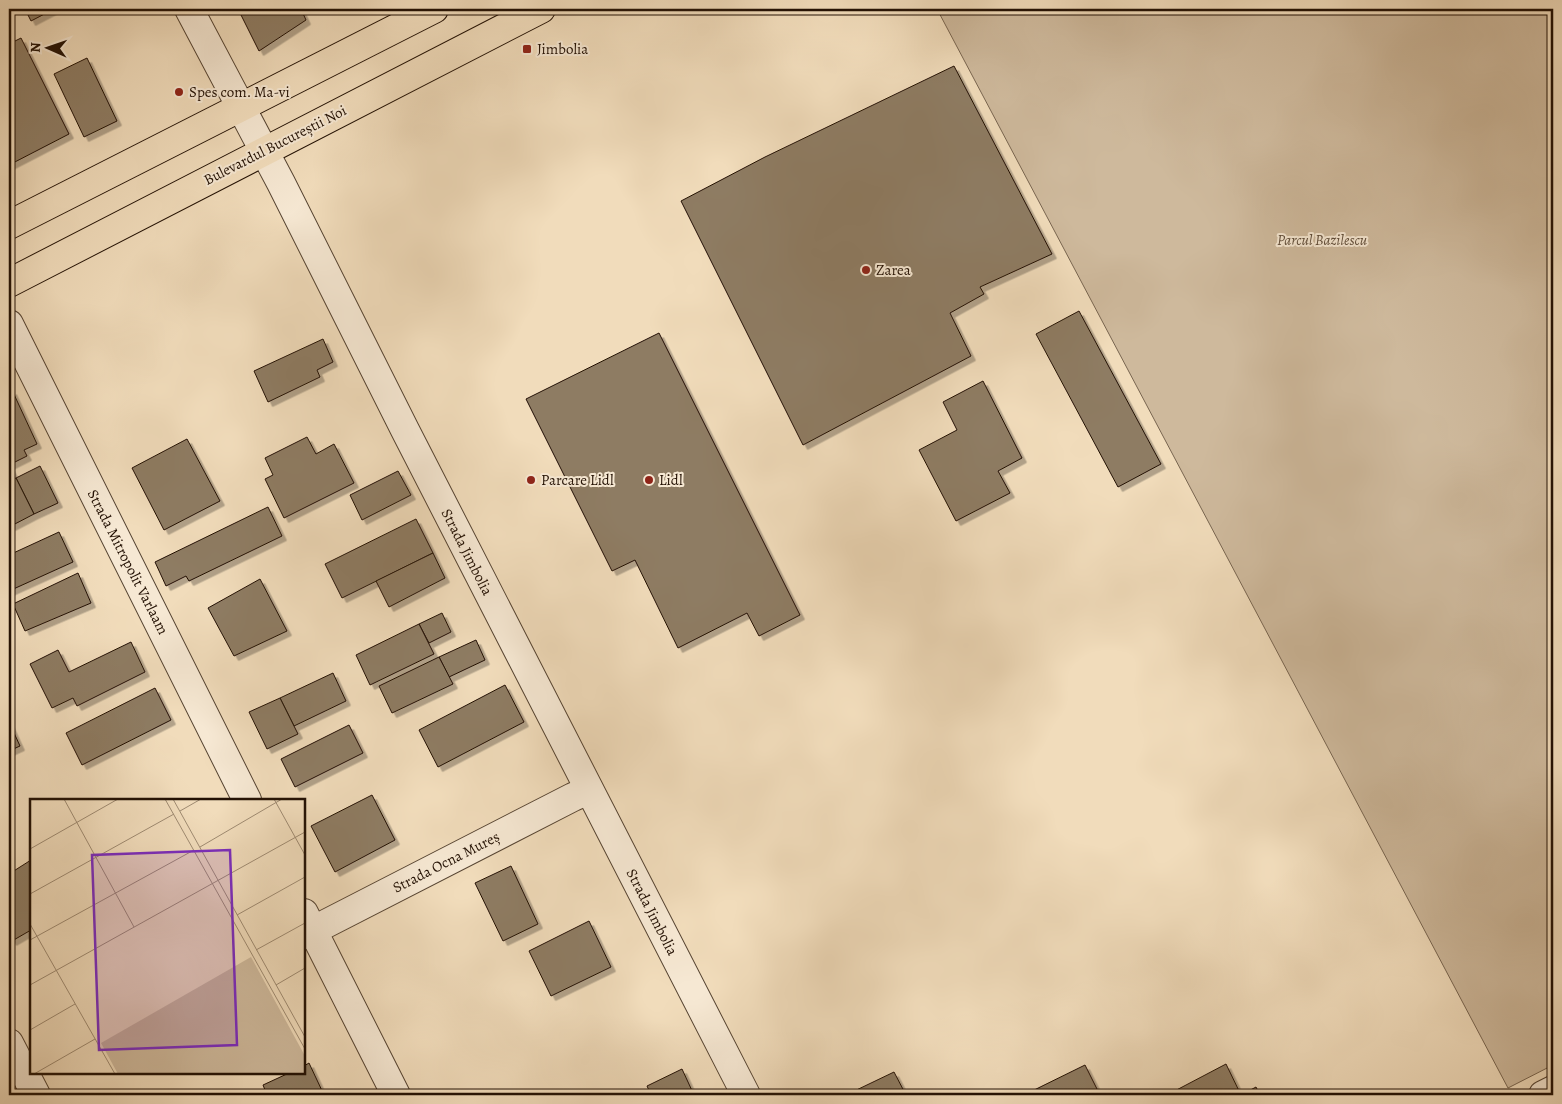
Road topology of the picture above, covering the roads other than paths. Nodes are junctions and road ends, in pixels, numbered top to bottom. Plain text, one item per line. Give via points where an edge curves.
1 (189, 9) edge
2 (434, 9) edge
3 (542, 9) edge
4 (240, 108) junction
5 (263, 151) junction
6 (9, 225) edge
7 (9, 282) edge
8 (9, 324) edge
9 (589, 790) junction
10 (247, 799) edge
11 (307, 926) edge
12 (9, 1042) edge
13 (25, 1082) edge
14 (1553, 1090) edge
15 (396, 1095) edge
16 (746, 1095) edge
17 (1543, 1095) edge

1 - 4 street, Strada Jimbolia
2 - 4 main road
3 - 5 main road, Bulevardul Bucureștii Noi
4 - 5 street, Strada Jimbolia
4 - 6 main road
5 - 7 main road, Bulevardul Bucureștii Noi
5 - 9 street, Strada Jimbolia
8 - 10 street, Strada Mitropolit Varlaam
9 - 11 street, Strada Ocna Mureș
9 - 16 street, Strada Jimbolia
11 - 15 street
12 - 13 street
14 - 17 street

